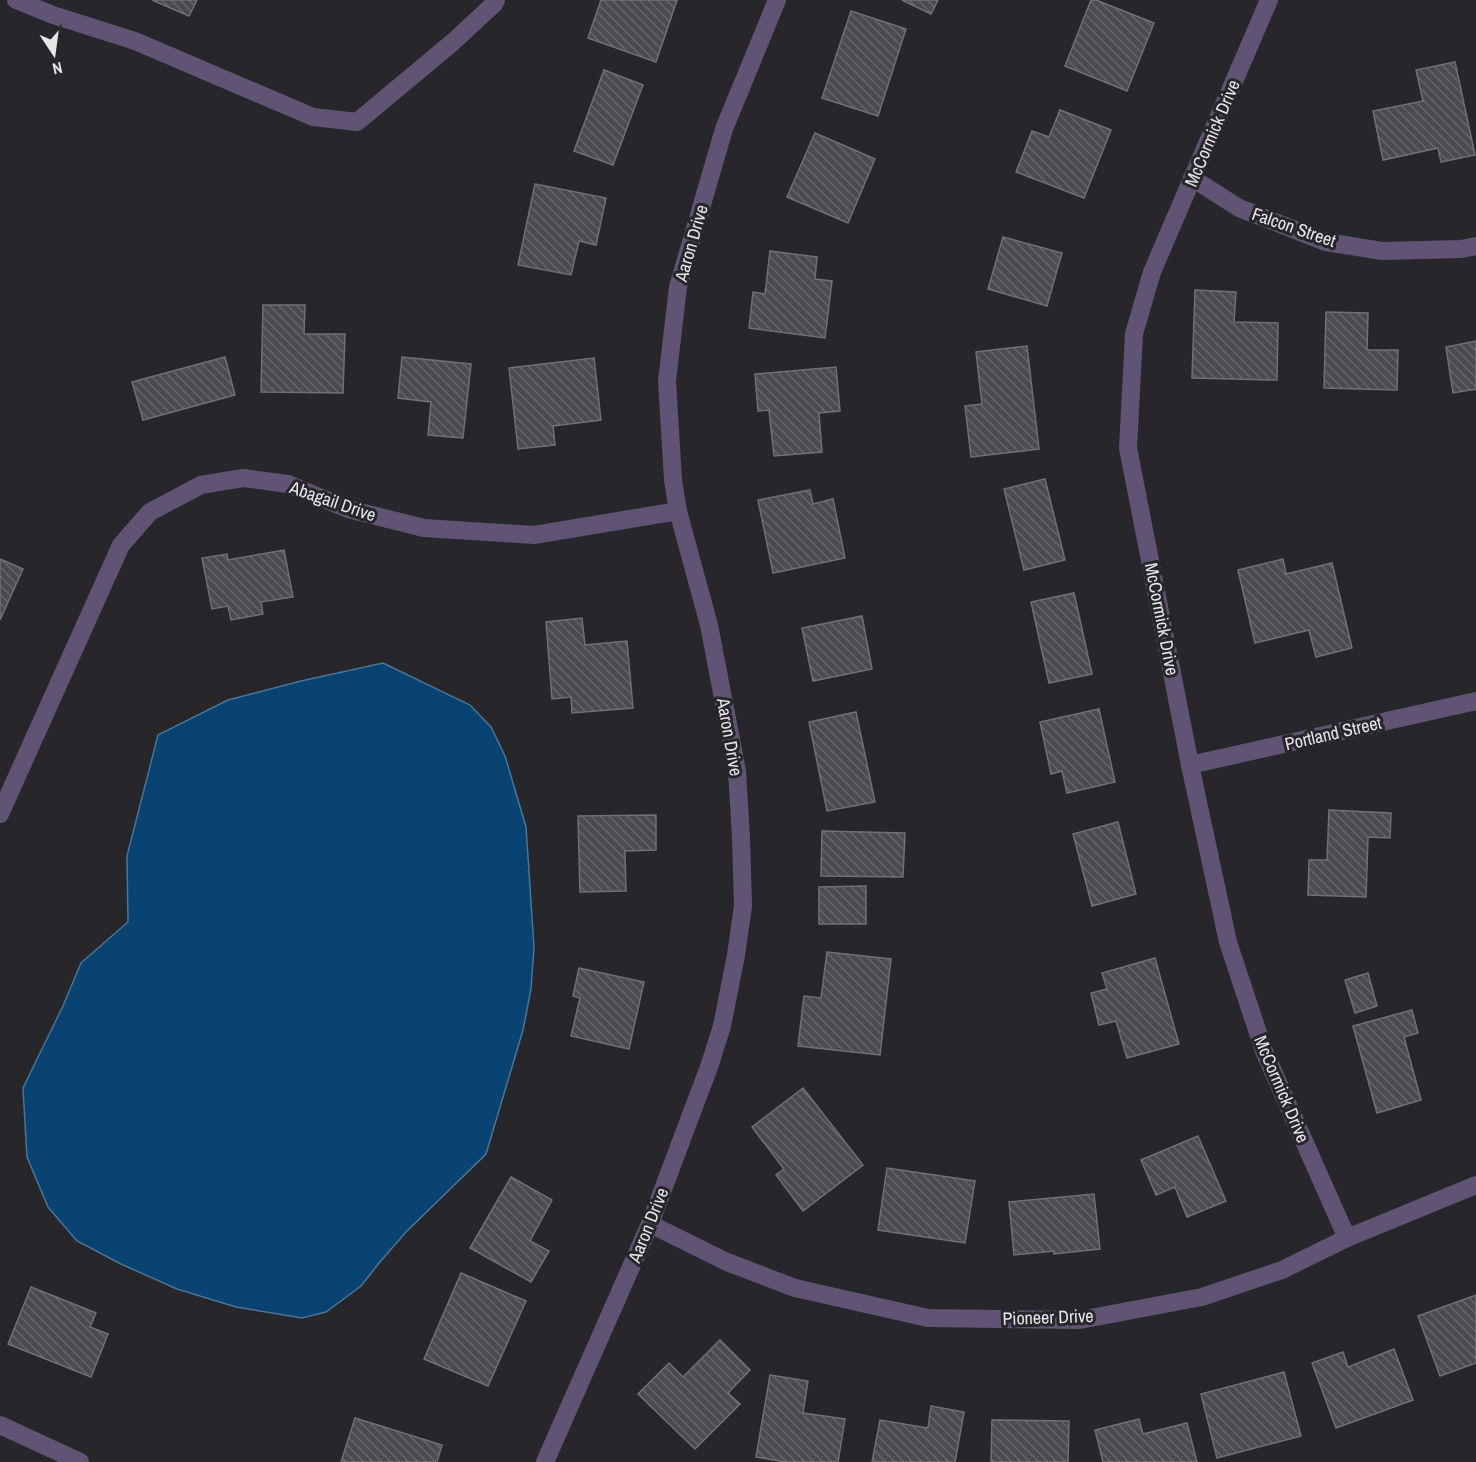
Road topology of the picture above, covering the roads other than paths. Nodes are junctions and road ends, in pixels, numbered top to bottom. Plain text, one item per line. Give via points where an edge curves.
1 (16, 0) edge
2 (496, 0) edge
3 (777, 0) edge
4 (1269, 0) edge
5 (1192, 178) junction
6 (1476, 246) edge
7 (678, 511) junction
8 (1476, 701) edge
9 (1191, 765) junction
10 (0, 814) edge
11 (1476, 1185) edge
12 (650, 1224) junction
13 (1347, 1238) junction
14 (0, 1425) edge
15 (80, 1462) edge
16 (545, 1462) edge

1 - 2 street via 135,41 313,117 357,122 453,42
3 - 7 street, Aaron Drive via 724,129 678,287 667,381 672,480
4 - 5 street, McCormick Drive
5 - 6 street, Falcon Street via 1239,208 1326,242 1382,251
5 - 9 street, McCormick Drive via 1152,272 1134,334 1128,448
7 - 10 street, Abagail Drive via 534,535 424,528 348,508 288,484 243,478 201,485 150,512 122,545
7 - 12 street, Aaron Drive via 709,625 737,771 743,906 722,1026
8 - 9 street, Portland Street
9 - 13 street, McCormick Drive via 1228,942 1264,1051
11 - 13 street, Pioneer Drive
12 - 13 street, Pioneer Drive via 727,1262 795,1288 928,1318 1080,1320 1202,1297 1282,1270
12 - 16 street, Aaron Drive
14 - 15 street

